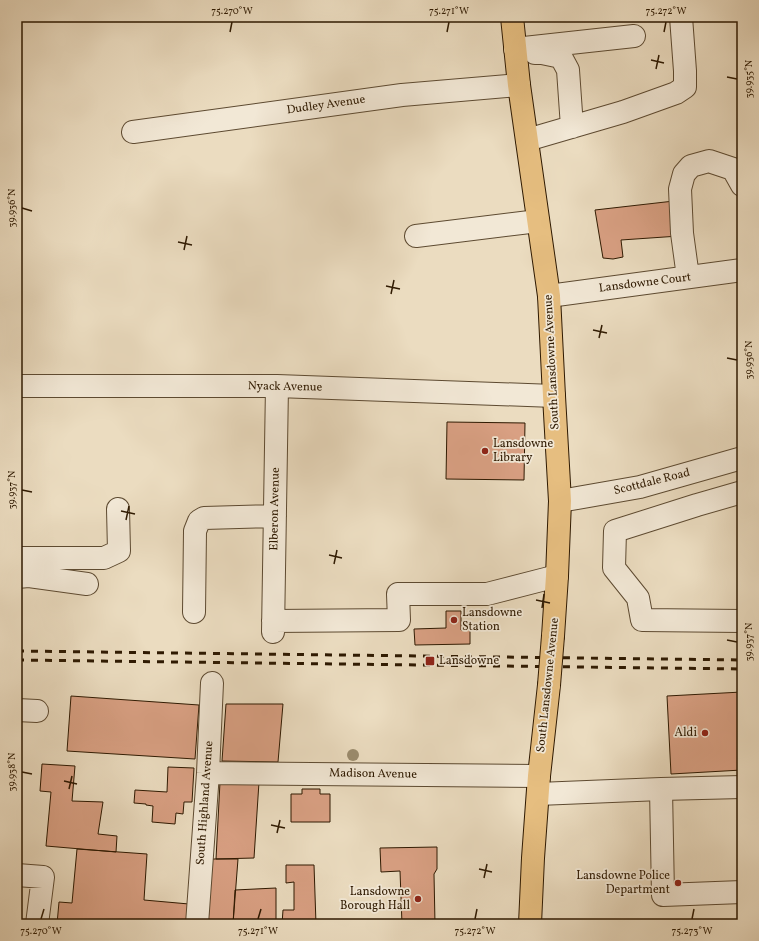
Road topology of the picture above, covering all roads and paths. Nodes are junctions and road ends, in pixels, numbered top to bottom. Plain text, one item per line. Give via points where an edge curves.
1 (512, 17) edge
2 (681, 17) edge
3 (634, 36) dead end
4 (516, 52) junction
5 (519, 85) junction
6 (572, 127) junction
7 (133, 132) dead end
8 (527, 140) junction
9 (742, 185) edge
10 (538, 221) junction
11 (416, 236) dead end
12 (742, 270) edge
13 (688, 277) junction
14 (549, 296) junction
15 (17, 386) edge
16 (277, 386) junction
17 (554, 396) junction
18 (742, 458) edge
19 (689, 473) junction
20 (742, 492) edge
21 (560, 501) junction
22 (697, 505) junction
23 (118, 509) dead end
24 (275, 516) junction
25 (17, 558) edge
26 (17, 576) edge
27 (557, 576) junction
28 (87, 584) dead end
29 (194, 612) dead end
30 (742, 621) edge
31 (212, 683) dead end
32 (208, 772) junction
33 (538, 785) junction
34 (742, 787) edge
35 (661, 789) junction
36 (17, 875) edge
37 (742, 892) edge
38 (37, 924) edge
39 (197, 924) edge
40 (530, 924) edge

1 - 4 main road, South Lansdowne Avenue
2 - 6 street via 685,87 676,93 623,112
3 - 4 street
4 - 5 main road, South Lansdowne Avenue
4 - 6 street via 561,57 568,70
5 - 7 street, Dudley Avenue via 402,95
5 - 8 main road, South Lansdowne Avenue
6 - 8 street
8 - 10 main road, South Lansdowne Avenue
9 - 13 street via 733,169 708,161 691,166 684,174 680,189
10 - 11 street
10 - 14 main road, South Lansdowne Avenue
12 - 13 street, Lansdowne Court
13 - 14 street, Lansdowne Court
14 - 17 main road, South Lansdowne Avenue
15 - 16 street, Nyack Avenue
16 - 17 street, Nyack Avenue
16 - 24 street, Elberon Avenue
17 - 21 main road, South Lansdowne Avenue
18 - 19 street, Scottdale Road
19 - 21 street, Scottdale Road via 640,487
19 - 22 street
20 - 22 street
21 - 27 main road, South Lansdowne Avenue
22 - 30 street via 615,531 614,568 638,598 642,620
23 - 25 street via 119,552 104,558
24 - 27 street, Elberon Avenue via 273,627 399,620 398,594 487,594
24 - 29 street via 216,517 198,521 194,531
26 - 28 street
27 - 33 main road, South Lansdowne Avenue, bridge
31 - 32 street, South Highland Avenue
32 - 33 street, Madison Avenue
32 - 39 street, South Highland Avenue
33 - 35 street, Madison Avenue
33 - 40 main road, South Lansdowne Avenue
34 - 35 street, Madison Avenue
35 - 37 street via 663,895
36 - 38 street via 43,877

